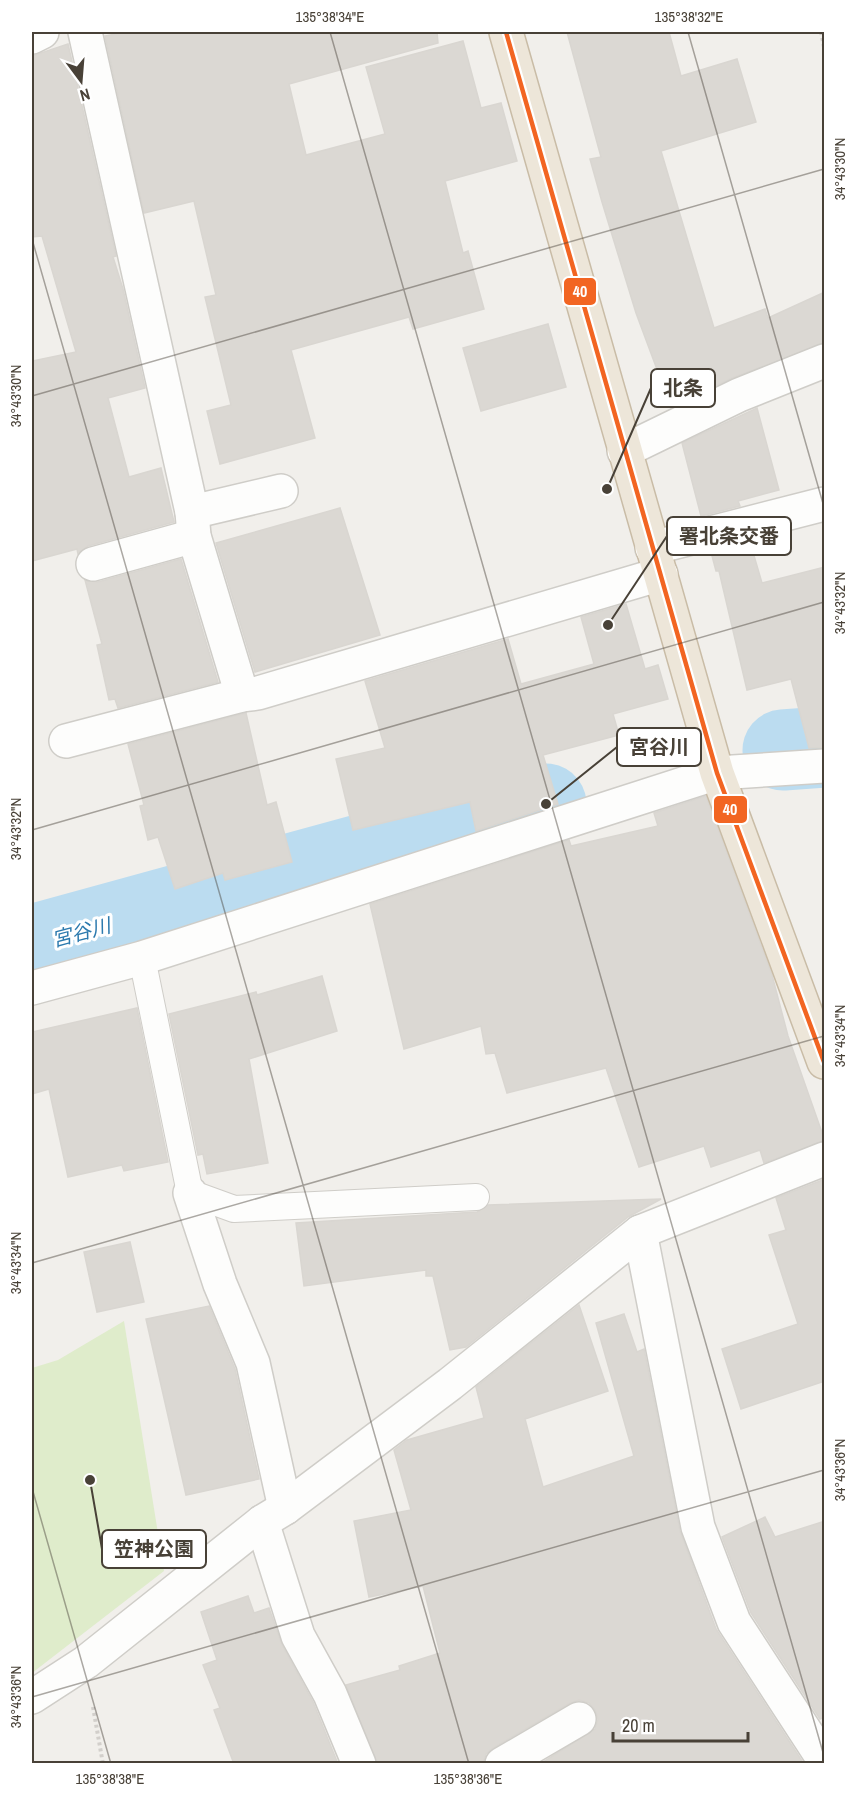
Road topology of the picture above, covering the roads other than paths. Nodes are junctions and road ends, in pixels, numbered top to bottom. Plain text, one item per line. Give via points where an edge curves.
1 (42, 32) edge
2 (85, 32) edge
3 (506, 32) edge
4 (32, 37) edge
5 (825, 361) edge
6 (624, 451) junction
7 (280, 491) dead end
8 (825, 504) edge
9 (193, 524) junction
10 (656, 561) junction
11 (93, 564) dead end
12 (242, 695) junction
13 (66, 741) dead end
14 (825, 766) edge
15 (717, 773) junction
16 (142, 958) junction
17 (32, 988) edge
18 (825, 1062) edge
19 (825, 1159) edge
20 (190, 1193) junction
21 (476, 1197) dead end
22 (640, 1232) junction
23 (274, 1515) junction
24 (32, 1697) edge
25 (579, 1719) dead end
26 (824, 1760) edge
27 (359, 1764) edge
28 (502, 1764) edge
29 (820, 1764) edge

1 - 4 street
2 - 9 street
3 - 6 highway
5 - 6 street via 739,395
6 - 10 highway
7 - 9 street
8 - 10 street
9 - 11 street
9 - 12 street
10 - 12 street via 258,693
10 - 15 highway
12 - 13 street
14 - 15 street
15 - 16 street
15 - 18 highway
16 - 17 street
16 - 20 lane
19 - 22 street
20 - 21 lane via 234,1209
20 - 23 street via 220,1284 253,1363
22 - 23 street via 450,1384
22 - 26 street via 698,1527 734,1622
23 - 24 street via 86,1662
23 - 27 street via 298,1636 330,1694
25 - 28 street
26 - 29 street

